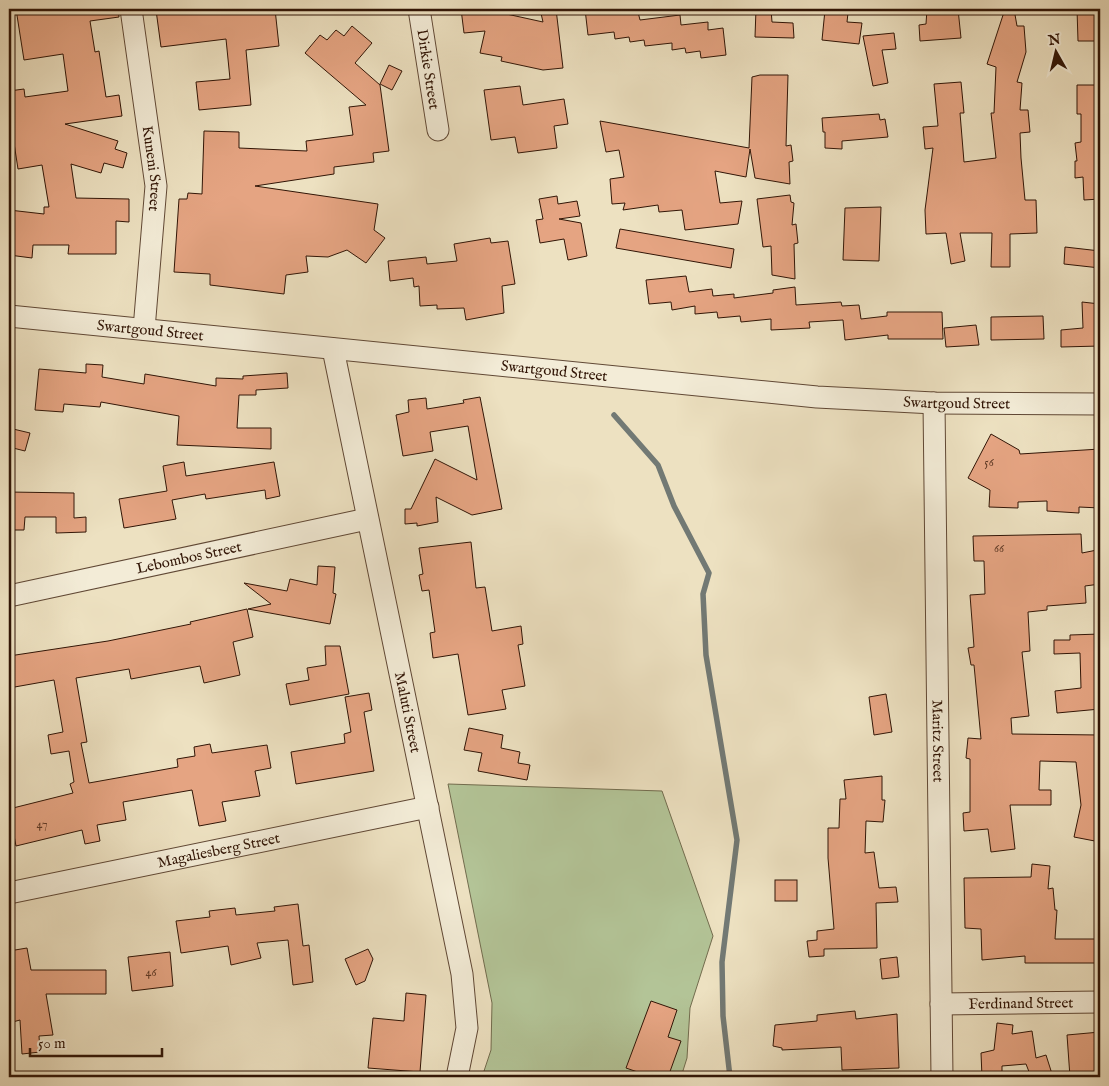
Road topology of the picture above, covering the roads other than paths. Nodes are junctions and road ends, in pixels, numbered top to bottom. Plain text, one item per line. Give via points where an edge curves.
1 (131, 9) edge
2 (419, 9) edge
3 (438, 130) dead end
4 (9, 316) edge
5 (144, 329) junction
6 (333, 349) junction
7 (934, 403) junction
8 (1100, 404) edge
9 (368, 519) junction
10 (9, 596) edge
11 (428, 807) junction
12 (9, 893) edge
13 (1100, 1002) edge
14 (941, 1004) junction
15 (457, 1077) edge
16 (942, 1077) edge

1 - 5 street, Kuneni Street via 157,192
2 - 3 street, Dirkie Street
4 - 5 street, Swartgoud Street
5 - 6 street, Swartgoud Street
6 - 7 street, Swartgoud Street via 702,387
6 - 9 street, Maluti Street
7 - 8 street, Swartgoud Street
7 - 14 street, Maritz Street
9 - 10 street, Lebombos Street
9 - 11 street, Maluti Street
11 - 12 street, Magaliesberg Street
11 - 15 street, Maluti Street via 466,1004 467,1028
13 - 14 street, Ferdinand Street
14 - 16 street, Maritz Street

